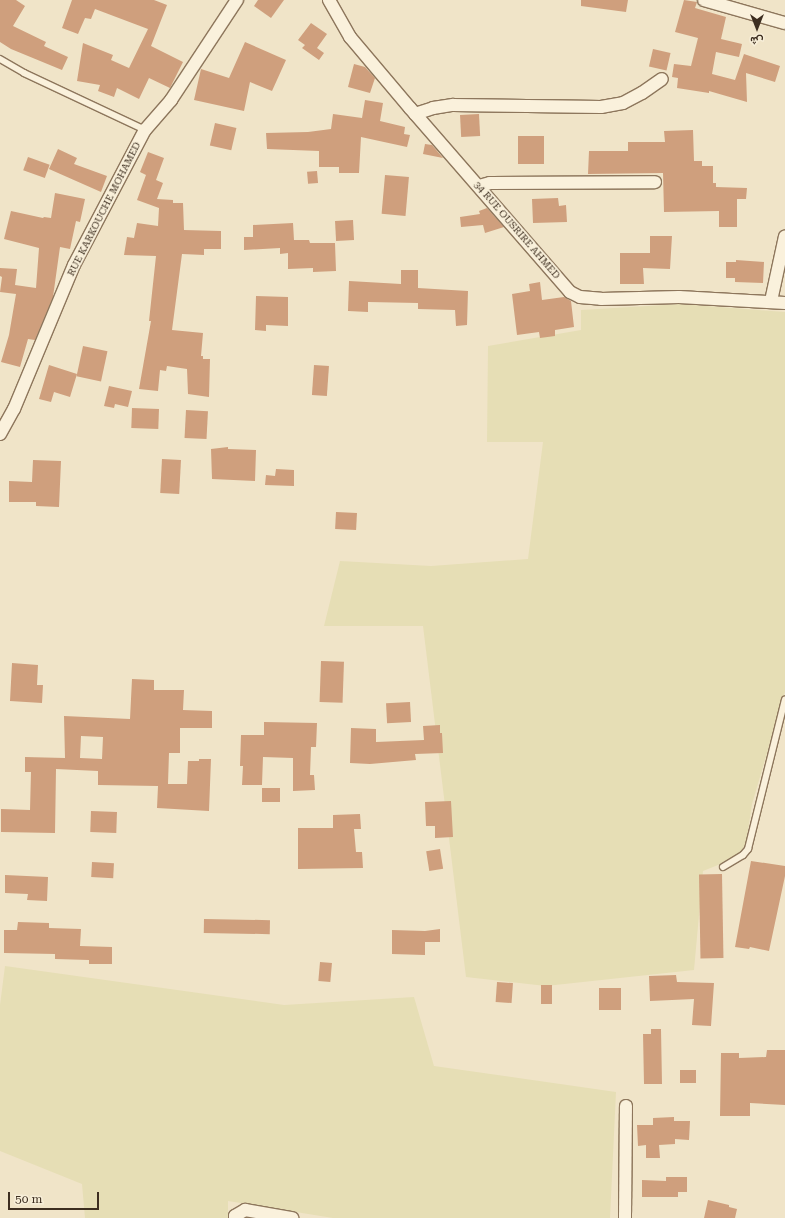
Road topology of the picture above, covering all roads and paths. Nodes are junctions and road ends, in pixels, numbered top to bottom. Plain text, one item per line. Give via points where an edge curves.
1 (237, 0) edge
2 (329, 0) edge
3 (704, 0) edge
4 (785, 23) edge
5 (0, 60) edge
6 (662, 79) dead end
7 (415, 114) junction
8 (145, 130) junction
9 (655, 182) dead end
10 (479, 186) junction
11 (785, 236) edge
12 (771, 301) junction
13 (785, 303) edge
14 (0, 434) edge
15 (785, 700) edge
16 (723, 867) dead end
17 (626, 1106) dead end
18 (235, 1218) edge
19 (292, 1218) edge
20 (625, 1218) edge

1 - 8 street, RUE KARKOUCHE MOHAMED via 171,100
2 - 7 street, 34 RUE OUSRIRE AHMED via 350,37
3 - 4 street
5 - 8 lane
6 - 7 street via 622,103 601,107 453,105
7 - 10 street, 34 RUE OUSRIRE AHMED
8 - 14 street, RUE KARKOUCHE MOHAMED via 74,265 14,409
9 - 10 street via 490,183
10 - 12 street, 34 RUE OUSRIRE AHMED via 570,292 580,297 679,297
11 - 12 street
12 - 13 street, 34 RUE OUSRIRE AHMED
15 - 16 lane via 748,849 744,855
17 - 20 street
18 - 19 street via 245,1210

